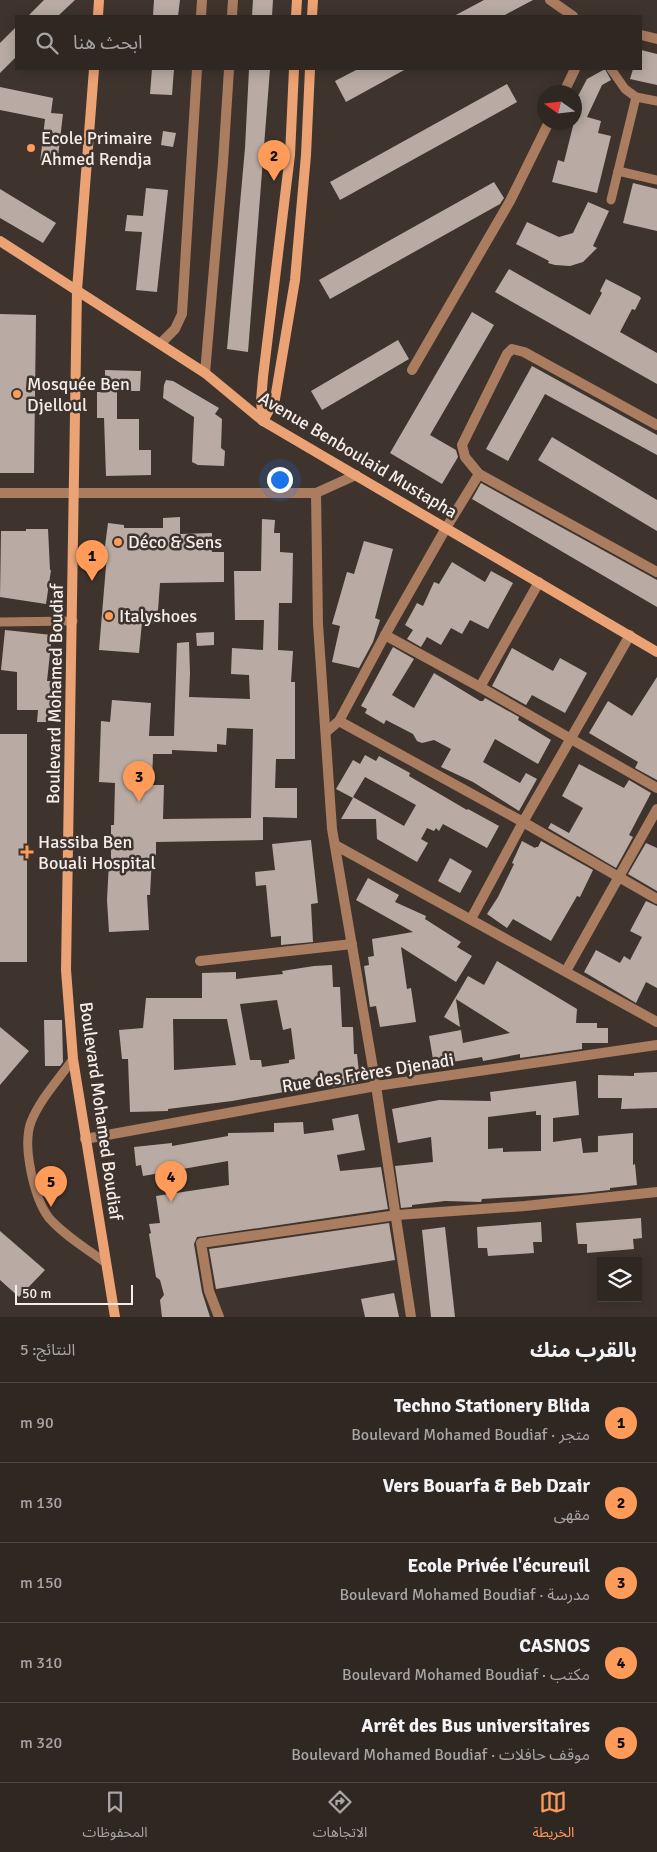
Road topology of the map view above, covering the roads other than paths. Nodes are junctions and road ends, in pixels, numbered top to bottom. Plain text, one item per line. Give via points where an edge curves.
1 (99, 0) edge
2 (202, 0) edge
3 (233, 0) edge
4 (297, 0) edge
5 (313, 0) edge
6 (550, 0) edge
7 (98, 15) edge
8 (201, 15) edge
9 (232, 15) edge
10 (296, 15) edge
11 (312, 15) edge
12 (572, 15) edge
13 (642, 35) edge
14 (657, 39) edge
15 (94, 70) edge
16 (198, 70) edge
17 (229, 70) edge
18 (294, 70) edge
19 (310, 70) edge
20 (575, 70) edge
21 (612, 70) edge
22 (568, 85) edge
23 (636, 97) junction
24 (657, 101) edge
25 (545, 130) edge
26 (618, 171) junction
27 (657, 180) edge
28 (611, 200) dead end
29 (0, 241) edge
30 (77, 290) junction
31 (160, 344) junction
32 (412, 370) dead end
33 (205, 373) junction
34 (263, 421) junction
35 (657, 425) edge
36 (479, 474) junction
37 (356, 475) junction
38 (0, 493) edge
39 (75, 493) junction
40 (316, 493) junction
41 (446, 528) junction
42 (657, 572) edge
43 (539, 582) junction
44 (73, 621) junction
45 (0, 622) edge
46 (385, 635) junction
47 (630, 635) junction
48 (657, 652) edge
49 (480, 687) junction
50 (339, 721) junction
51 (326, 732) junction
52 (570, 738) junction
53 (657, 788) edge
54 (657, 809) edge
55 (523, 822) junction
56 (335, 845) junction
57 (619, 877) junction
58 (657, 899) edge
59 (471, 919) junction
60 (352, 944) junction
61 (200, 961) dead end
62 (566, 971) junction
63 (657, 1022) edge
64 (657, 1045) edge
65 (74, 1059) junction
66 (376, 1086) junction
67 (86, 1139) junction
68 (657, 1192) edge
69 (397, 1215) junction
70 (106, 1263) junction
71 (115, 1317) edge
72 (219, 1317) edge
73 (412, 1317) edge

1 - 7 main road
2 - 8 street
3 - 9 street
4 - 10 main road
5 - 11 main road
6 - 12 street
13 - 14 street
15 - 30 main road, Boulevard Mohamed Boudiaf
16 - 31 street via 182,314 175,329
17 - 33 street
18 - 34 main road via 290,155 261,400
19 - 34 main road via 295,280 275,400
20 - 22 street
21 - 23 lane via 625,89
23 - 24 lane
23 - 26 lane
25 - 32 street via 510,201
26 - 27 lane
26 - 28 lane
29 - 30 main road, Avenue Benboulaid Mustapha
30 - 31 main road, Avenue Benboulaid Mustapha
30 - 39 main road, Boulevard Mohamed Boudiaf
31 - 33 main road, Avenue Benboulaid Mustapha
33 - 34 main road, Avenue Benboulaid Mustapha
34 - 37 main road, Avenue Benboulaid Mustapha
35 - 36 street via 524,352 512,349 462,445 465,457
36 - 41 street
36 - 42 street
37 - 40 street
37 - 41 main road, Avenue Benboulaid Mustapha
38 - 39 street
39 - 40 street
39 - 44 main road, Boulevard Mohamed Boudiaf
40 - 51 street via 318,624
41 - 43 main road, Avenue Benboulaid Mustapha
41 - 46 street
43 - 47 main road, Avenue Benboulaid Mustapha
43 - 49 street
44 - 45 lane
44 - 65 main road, Boulevard Mohamed Boudiaf via 66,970
46 - 49 street
46 - 50 street
47 - 48 main road, Avenue Benboulaid Mustapha
47 - 52 street
49 - 52 street
50 - 51 street
50 - 55 street
51 - 56 street
52 - 53 street
52 - 55 street
54 - 57 street
55 - 57 street
55 - 59 street
56 - 59 street
56 - 60 street
57 - 58 street
57 - 62 street
59 - 62 street
60 - 61 street
60 - 66 street
62 - 63 street
64 - 66 street, Rue des Frères Djenadi
65 - 67 main road, Boulevard Mohamed Boudiaf
65 - 70 lane via 36,1110 30,1125 28,1160 37,1193 49,1217 73,1240
66 - 67 street, Rue des Frères Djenadi
66 - 69 street
67 - 70 main road, Boulevard Mohamed Boudiaf
68 - 69 street
69 - 72 street via 201,1243 209,1292
69 - 73 street
70 - 71 main road, Boulevard Mohamed Boudiaf

